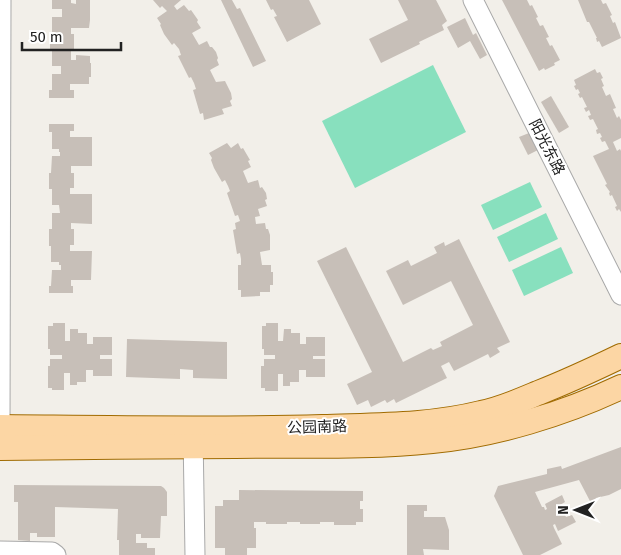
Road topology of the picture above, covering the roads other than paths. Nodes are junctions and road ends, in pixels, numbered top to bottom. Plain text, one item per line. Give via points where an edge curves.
1 (1, 0) edge
2 (472, 0) edge
3 (621, 295) edge
4 (621, 356) edge
5 (621, 387) edge
6 (0, 427) edge
7 (194, 437) junction
8 (0, 448) edge
9 (0, 551) edge
10 (56, 555) edge
11 (194, 555) edge

1 - 6 street
2 - 3 street, 阳光东路
4 - 7 main road, 公园南路 via 510,405 481,413 384,426 282,428
5 - 7 main road, 公园南路 via 537,419 442,440 370,445
6 - 7 main road, 公园南路
7 - 8 main road, 公园南路
7 - 11 street
9 - 10 street via 52,552

